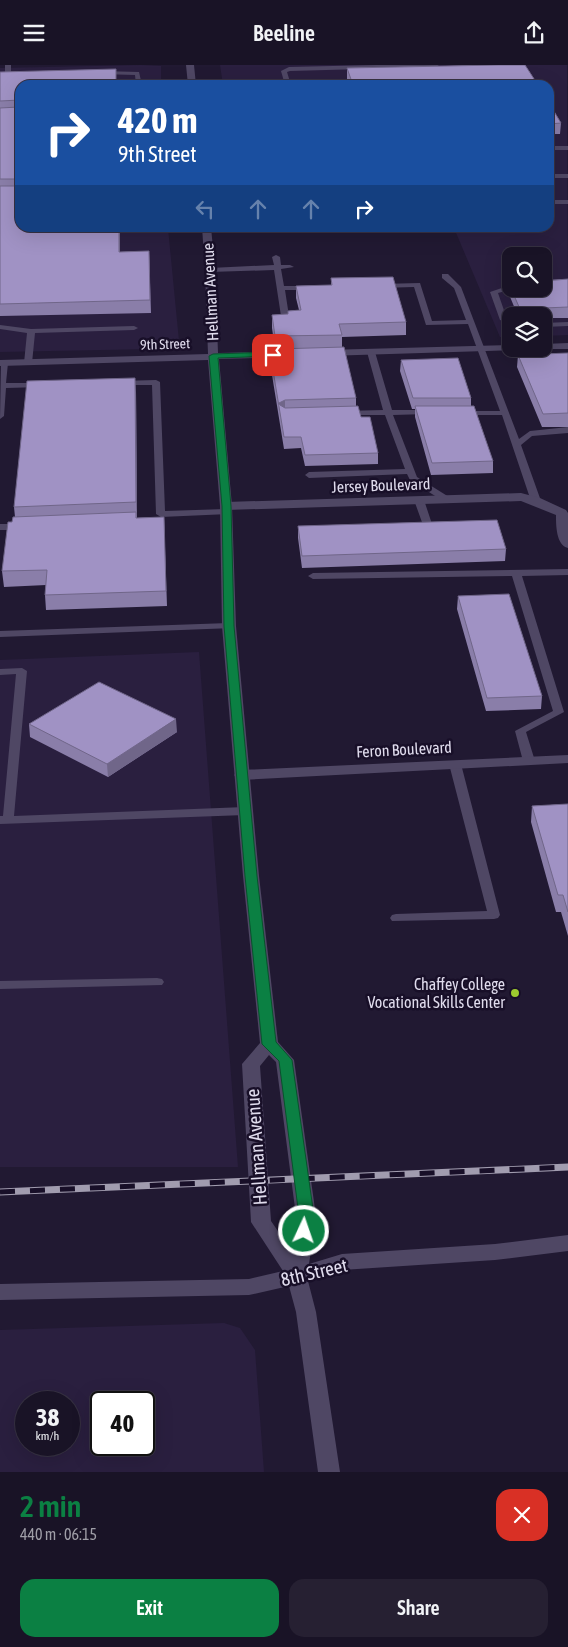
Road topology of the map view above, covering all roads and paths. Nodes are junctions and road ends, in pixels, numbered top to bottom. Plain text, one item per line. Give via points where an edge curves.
1 (8, 65) edge
2 (190, 65) edge
3 (436, 65) edge
4 (93, 73) edge
5 (0, 75) edge
6 (138, 80) edge
7 (192, 80) edge
8 (287, 80) edge
9 (554, 148) edge
10 (568, 148) edge
11 (568, 176) edge
12 (554, 177) edge
13 (554, 202) edge
14 (568, 202) edge
15 (206, 232) edge
16 (276, 257) dead end
17 (290, 267) dead end
18 (278, 268) junction
19 (210, 269) junction
20 (445, 276) dead end
21 (369, 286) edge
22 (321, 287) edge
23 (281, 288) junction
24 (502, 290) edge
25 (502, 314) edge
26 (285, 316) edge
27 (470, 322) junction
28 (568, 324) edge
29 (552, 325) edge
30 (0, 327) edge
31 (134, 328) dead end
32 (31, 331) junction
33 (552, 347) edge
34 (568, 347) edge
35 (502, 348) edge
36 (480, 349) junction
37 (371, 352) junction
38 (213, 356) junction
39 (2, 363) edge
40 (28, 363) junction
41 (108, 383) edge
42 (50, 385) edge
43 (2, 386) junction
44 (388, 412) junction
45 (331, 413) edge
46 (436, 413) edge
47 (456, 413) edge
48 (505, 413) junction
49 (0, 416) edge
50 (568, 430) edge
51 (516, 445) junction
52 (411, 471) junction
53 (309, 475) dead end
54 (446, 499) junction
55 (419, 500) junction
56 (536, 501) junction
57 (226, 509) junction
58 (565, 513) edge
59 (29, 526) edge
60 (0, 527) edge
61 (409, 528) edge
62 (568, 544) edge
63 (568, 572) edge
64 (516, 573) junction
65 (313, 576) dead end
66 (229, 626) junction
67 (0, 634) edge
68 (0, 672) edge
69 (568, 759) edge
70 (529, 761) junction
71 (454, 764) junction
72 (242, 775) junction
73 (245, 811) junction
74 (4, 820) edge
75 (396, 918) dead end
76 (158, 982) dead end
77 (0, 985) edge
78 (269, 1044) junction
79 (568, 1243) edge
80 (297, 1276) junction
81 (0, 1293) edge
82 (329, 1472) edge

1 - 5 lane via 11,75
2 - 7 street
3 - 8 lane via 284,69
4 - 6 lane via 137,73
9 - 10 lane
11 - 12 lane
13 - 14 lane
15 - 19 street, Hellman Avenue
16 - 18 lane
17 - 18 lane
18 - 19 lane
18 - 23 lane
19 - 38 street, Hellman Avenue
20 - 27 lane via 457,287
21 - 27 lane via 417,285 429,323
22 - 23 lane
23 - 26 lane
24 - 25 lane via 494,292
27 - 36 lane
28 - 29 lane
30 - 32 lane
31 - 32 lane
32 - 40 lane
33 - 34 street
35 - 36 street, 9th Street
36 - 37 street, 9th Street
36 - 48 lane
37 - 38 street, 9th Street
37 - 44 lane
38 - 40 street, 9th Street
38 - 57 street, Hellman Avenue
39 - 40 street, 9th Street
39 - 43 lane
41 - 57 lane via 156,382 157,515
42 - 43 lane
43 - 49 lane
44 - 45 lane
44 - 46 lane
44 - 52 lane
47 - 48 lane
48 - 51 lane
50 - 51 lane via 530,434
51 - 56 lane
52 - 53 lane
52 - 54 lane via 413,478
54 - 55 street, Jersey Boulevard
54 - 56 street, Jersey Boulevard via 521,497
55 - 57 street, Jersey Boulevard
55 - 61 lane via 428,527
56 - 58 street, Jersey Boulevard
57 - 66 street, Hellman Avenue
58 - 62 street via 562,528
59 - 60 lane
63 - 64 lane
64 - 65 lane
64 - 70 lane via 559,712 520,731
66 - 67 lane
66 - 72 street, Hellman Avenue
68 - 74 lane via 22,671
69 - 70 street, Feron Boulevard
70 - 71 street, Feron Boulevard
71 - 72 street, Feron Boulevard
71 - 75 lane via 494,915
72 - 73 street, Hellman Avenue
73 - 74 lane
73 - 78 street, Hellman Avenue
76 - 77 lane
78 - 80 street, Hellman Avenue via 285,1060 306,1216
78 - 80 street, Hellman Avenue via 251,1064 261,1222
79 - 80 street, 8th Street via 495,1252 342,1263
80 - 81 street, 8th Street via 249,1287
80 - 82 street, Hellman Avenue via 306,1312

